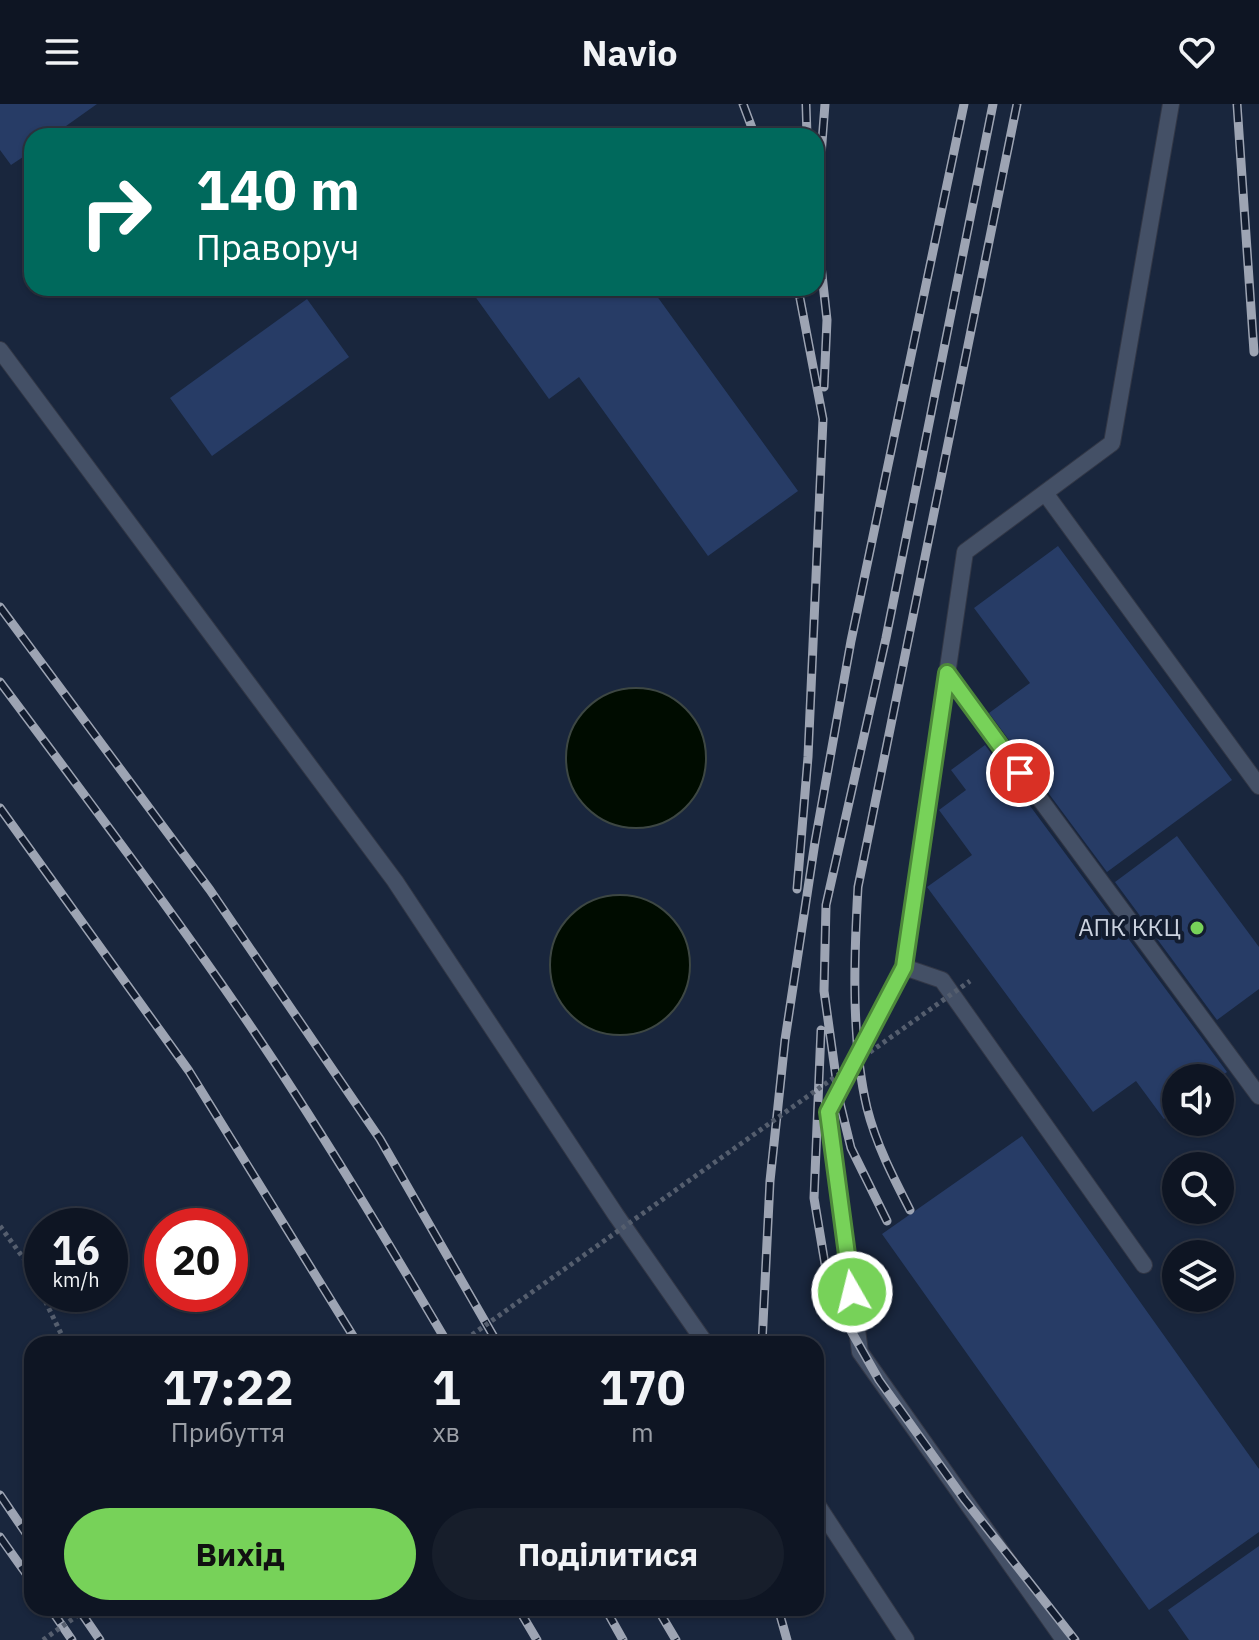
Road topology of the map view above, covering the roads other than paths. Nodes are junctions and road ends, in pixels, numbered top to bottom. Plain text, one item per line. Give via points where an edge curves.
1 (1171, 104) edge
2 (0, 350) edge
3 (1045, 493) junction
4 (947, 673) junction
5 (1259, 786) edge
6 (904, 967) junction
7 (1259, 1096) edge
8 (1144, 1265) dead end
9 (700, 1336) edge
10 (824, 1515) edge
11 (906, 1640) edge
12 (1064, 1640) edge

1 - 3 lane via 1112,443
2 - 9 lane via 395,881
3 - 4 lane via 965,552
3 - 5 lane
4 - 6 lane
4 - 7 lane
6 - 8 lane via 942,980
6 - 12 lane via 828,1112 860,1352
10 - 11 lane

